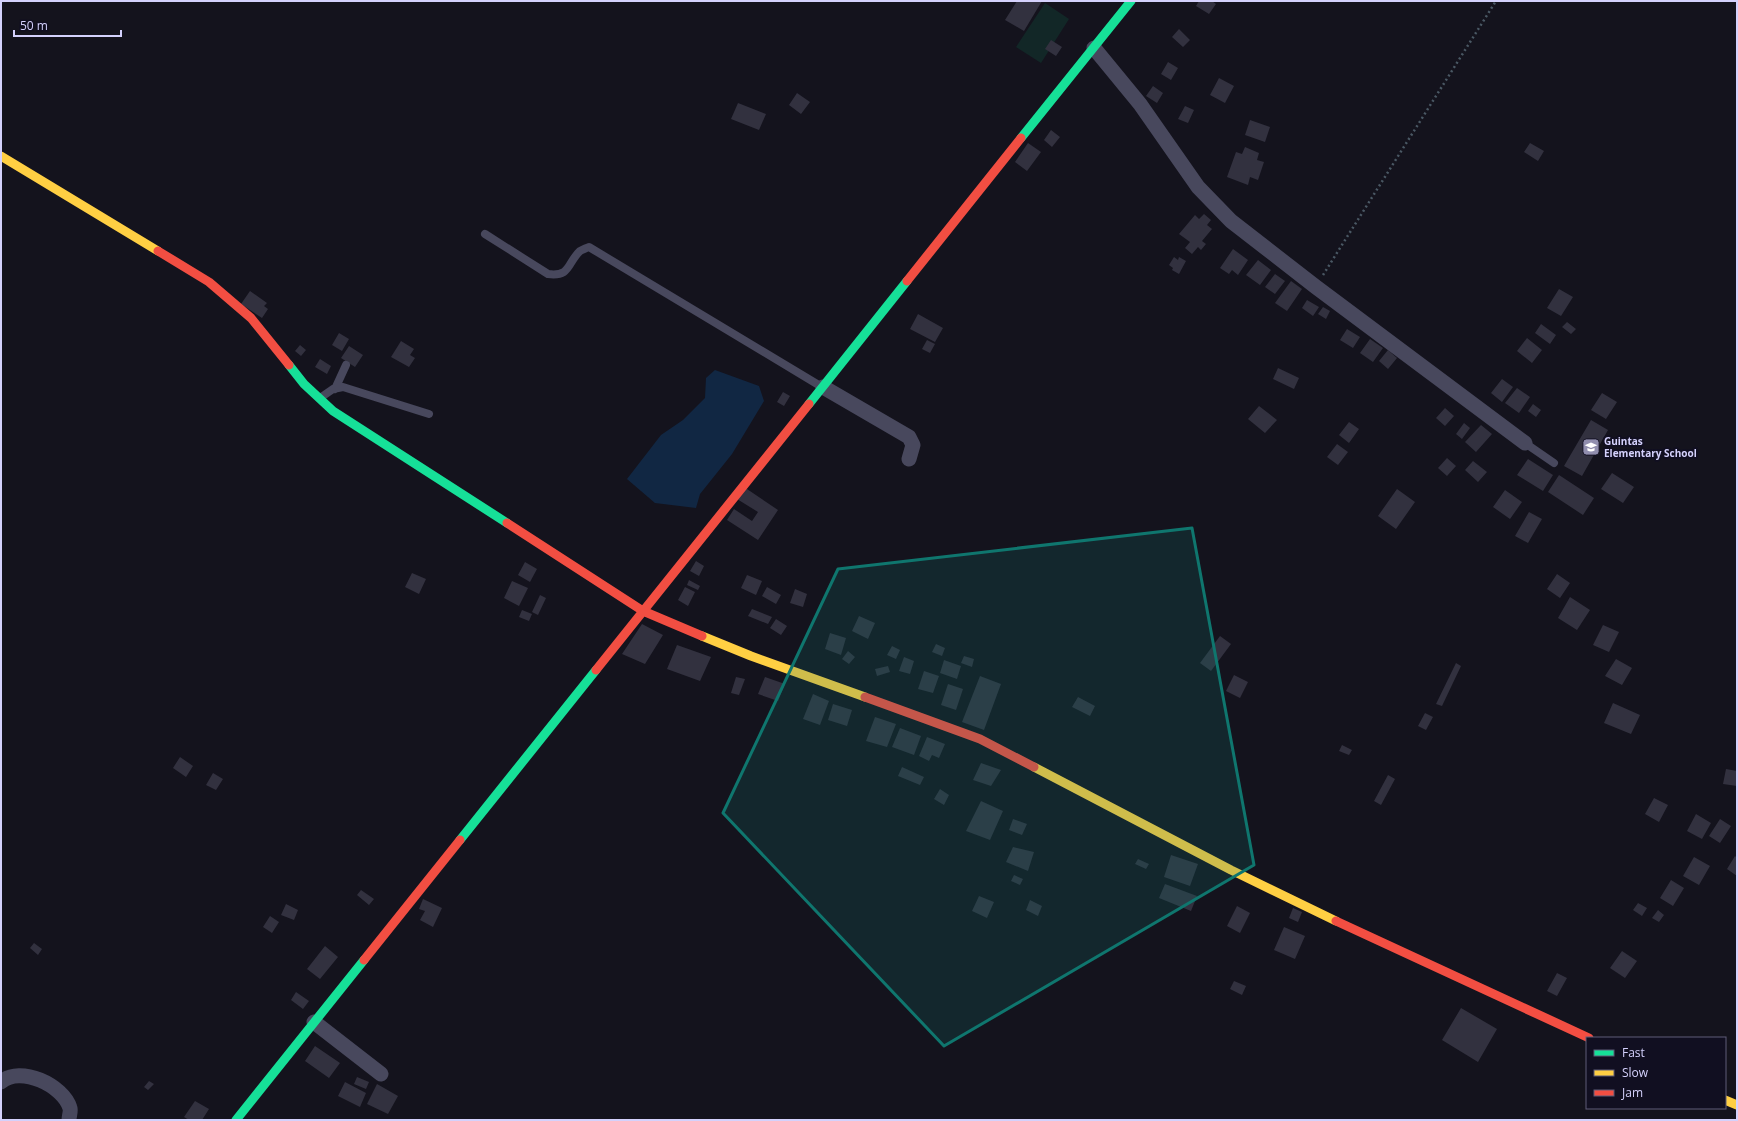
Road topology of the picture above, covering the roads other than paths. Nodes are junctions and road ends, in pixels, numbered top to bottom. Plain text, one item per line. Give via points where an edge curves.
1 (1131, 1) edge
2 (1094, 48) junction
3 (1, 156) edge
4 (485, 234) dead end
5 (346, 365) dead end
6 (823, 387) junction
7 (335, 389) junction
8 (319, 398) junction
9 (429, 414) dead end
10 (1525, 443) joint
11 (909, 459) dead end
12 (1554, 463) dead end
13 (643, 611) junction
14 (314, 1022) junction
15 (1587, 1037) edge
16 (381, 1074) dead end
17 (1, 1082) edge
18 (1726, 1100) edge
19 (1737, 1105) edge
20 (69, 1120) edge
21 (236, 1120) edge

1 - 2 street
2 - 6 street
2 - 10 street via 1140,104 1198,187 1231,221
3 - 8 street via 209,282 250,318 304,384
4 - 6 lane via 552,275 567,270 580,251 589,247
5 - 7 lane
6 - 11 street via 909,437 913,445
6 - 13 street
7 - 8 lane
7 - 9 lane via 351,389
8 - 13 street via 333,412
10 - 12 lane
13 - 14 street
13 - 15 street via 751,656 980,739 1231,870
14 - 16 street
14 - 21 street
17 - 20 street via 5,1078 22,1076 45,1081 63,1095 71,1109
18 - 19 street

